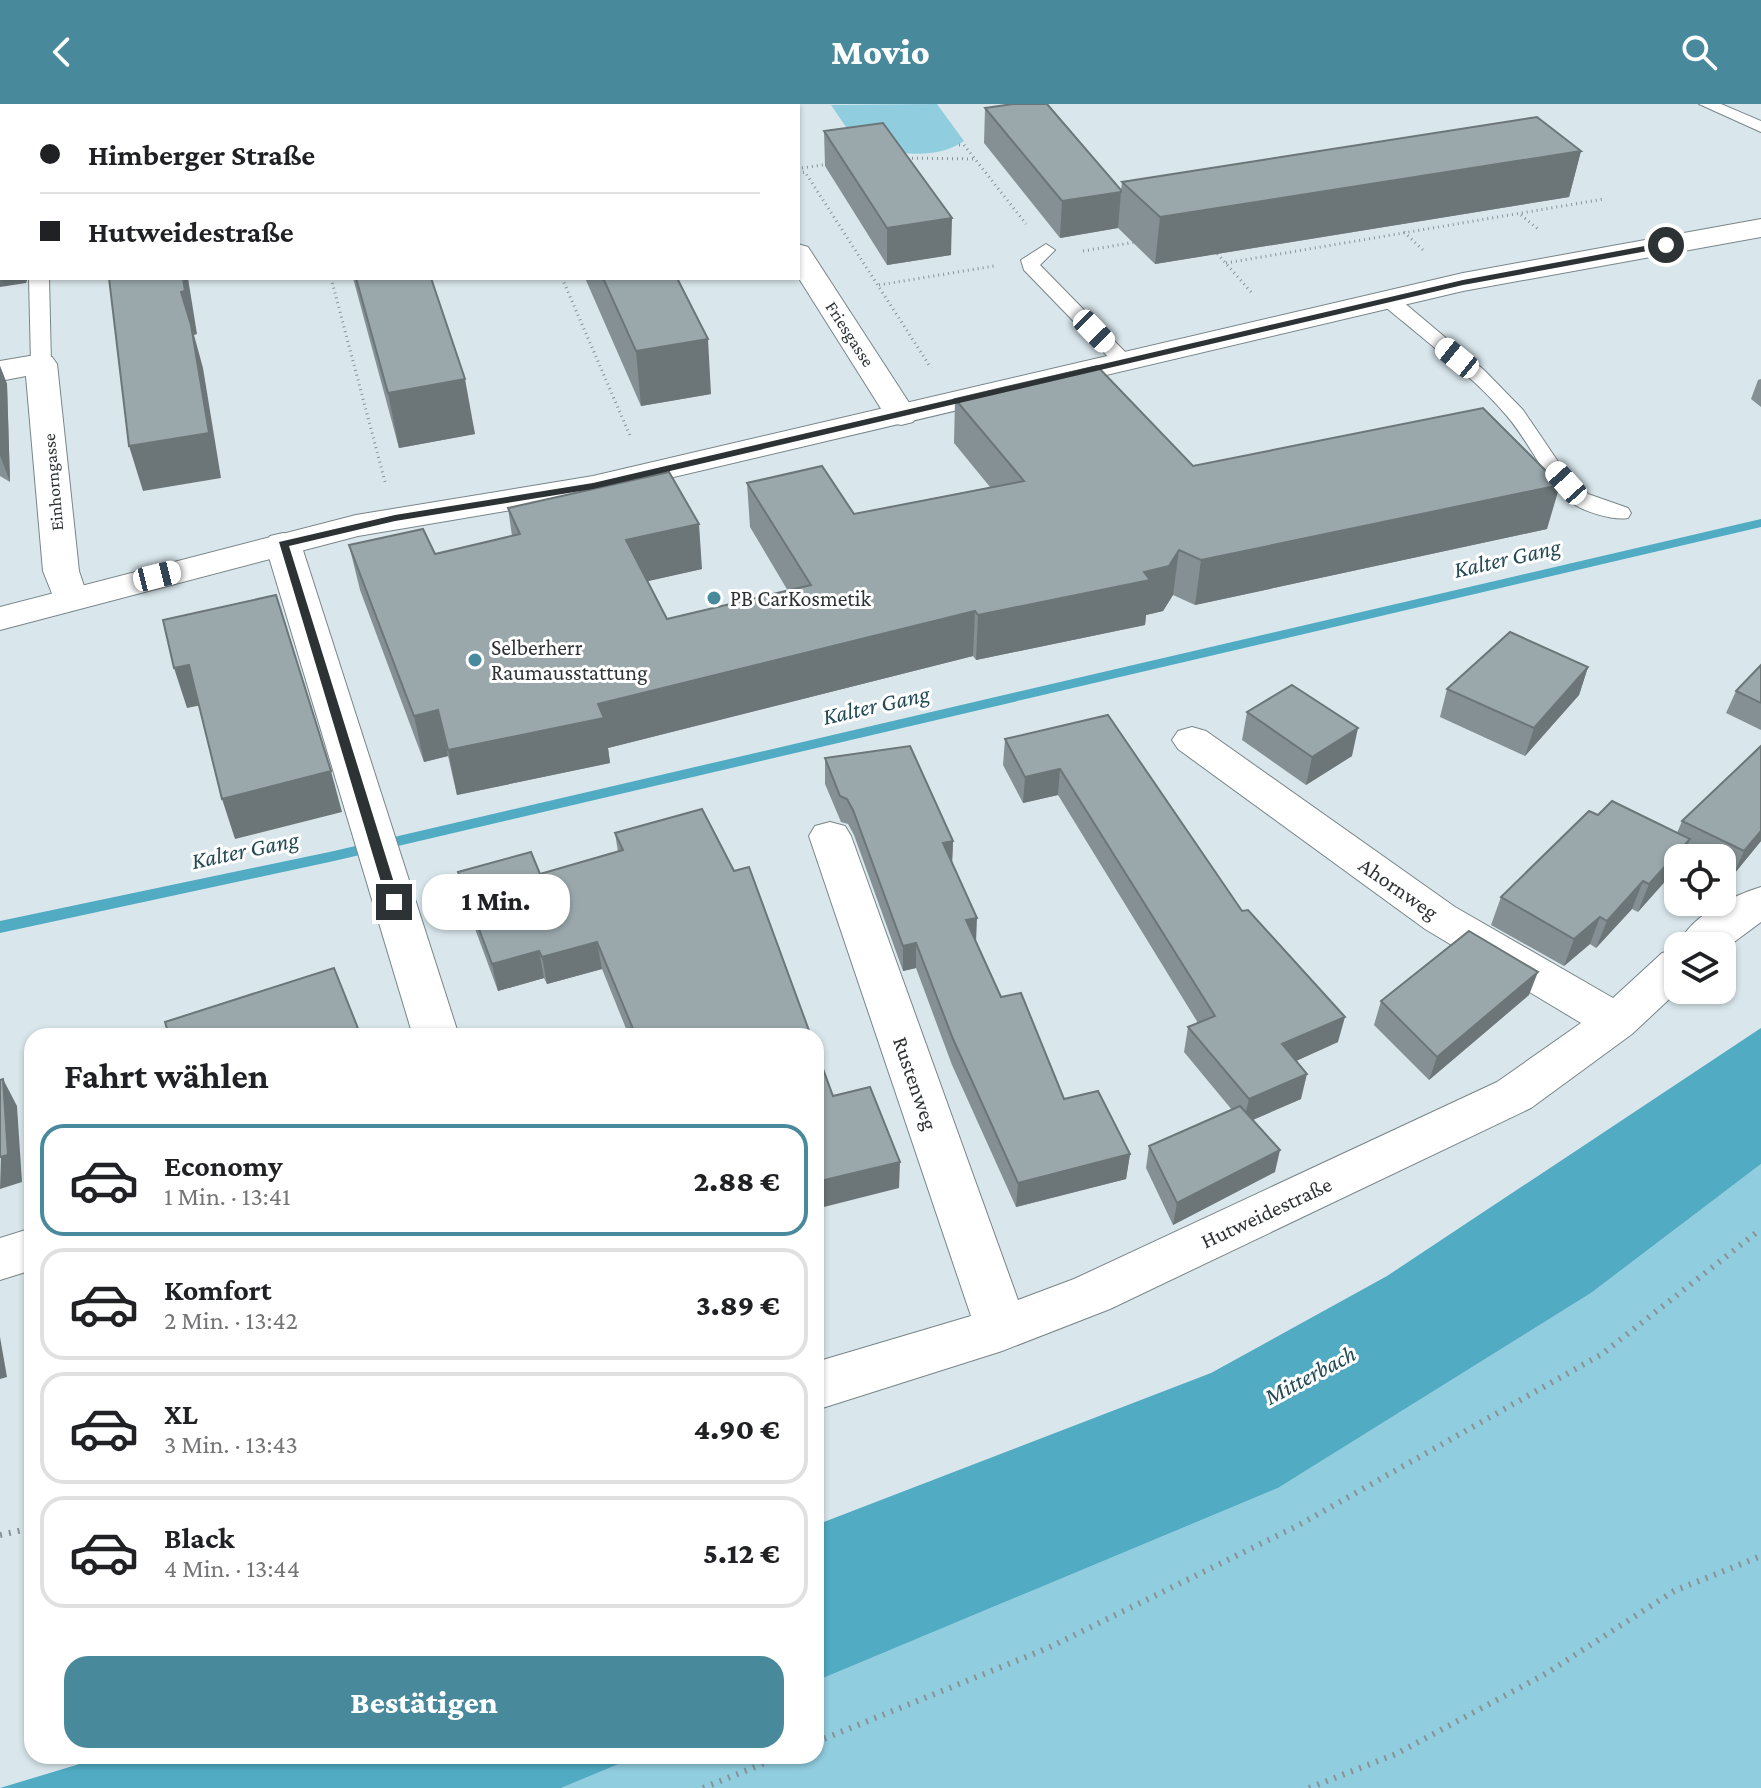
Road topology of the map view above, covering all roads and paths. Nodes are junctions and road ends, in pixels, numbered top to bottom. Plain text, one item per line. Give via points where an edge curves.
1 (1707, 104) edge
2 (1761, 127) edge
3 (959, 145) dead end
4 (898, 157) edge
5 (975, 159) junction
6 (842, 162) edge
7 (802, 169) joint
8 (1604, 199) dead end
9 (1520, 214) junction
10 (1761, 228) edge
11 (1539, 230) dead end
12 (1404, 232) junction
13 (1046, 250) joint
14 (1426, 253) dead end
15 (800, 256) edge
16 (1225, 263) dead end
17 (39, 280) edge
18 (332, 280) edge
19 (563, 280) edge
20 (1389, 300) junction
21 (1124, 362) junction
22 (41, 364) junction
23 (932, 368) dead end
24 (0, 371) edge
25 (901, 415) junction
26 (658, 472) junction
27 (388, 496) dead end
28 (1620, 513) dead end
29 (283, 544) junction
30 (70, 598) junction
31 (0, 619) edge
32 (1192, 740) dead end
33 (830, 836) dead end
34 (1761, 902) edge
35 (1715, 932) edge
36 (1664, 978) edge
37 (1616, 1022) junction
38 (433, 1028) edge
39 (1761, 1229) edge
40 (24, 1252) edge
41 (0, 1259) edge
42 (1002, 1329) junction
43 (824, 1384) edge
44 (24, 1530) edge
45 (0, 1535) edge
46 (1761, 1556) edge
47 (824, 1739) edge
48 (762, 1764) edge
49 (703, 1788) edge
50 (1309, 1788) edge

1 - 2 lane
3 - 5 path
4 - 5 path
5 - 13 path
6 - 7 path
7 - 23 path
8 - 9 path
9 - 11 path
9 - 12 path
10 - 20 street
12 - 14 path
12 - 16 path
13 - 21 lane via 1030,260 1031,266
15 - 25 street, Friesgasse
17 - 22 lane, Einhorngasse
18 - 27 path
19 - 26 path via 630,437
20 - 21 street
20 - 28 lane via 1516,414 1580,499
21 - 25 street
22 - 24 street
22 - 30 street, Einhorngasse via 61,571
25 - 26 street
26 - 29 street via 395,518
29 - 30 street
29 - 38 street
30 - 31 street
32 - 37 street, Ahornweg via 1440,918
33 - 42 street, Rustenweg
34 - 35 street
36 - 37 street, Hutweidestraße
37 - 42 street, Hutweidestraße via 1514,1095 1092,1294
39 - 47 path via 1602,1354 1297,1526 1048,1648
40 - 41 street
42 - 43 street, Hutweidestraße
44 - 45 path
46 - 50 path via 1674,1591 1547,1673 1396,1754
48 - 49 path

